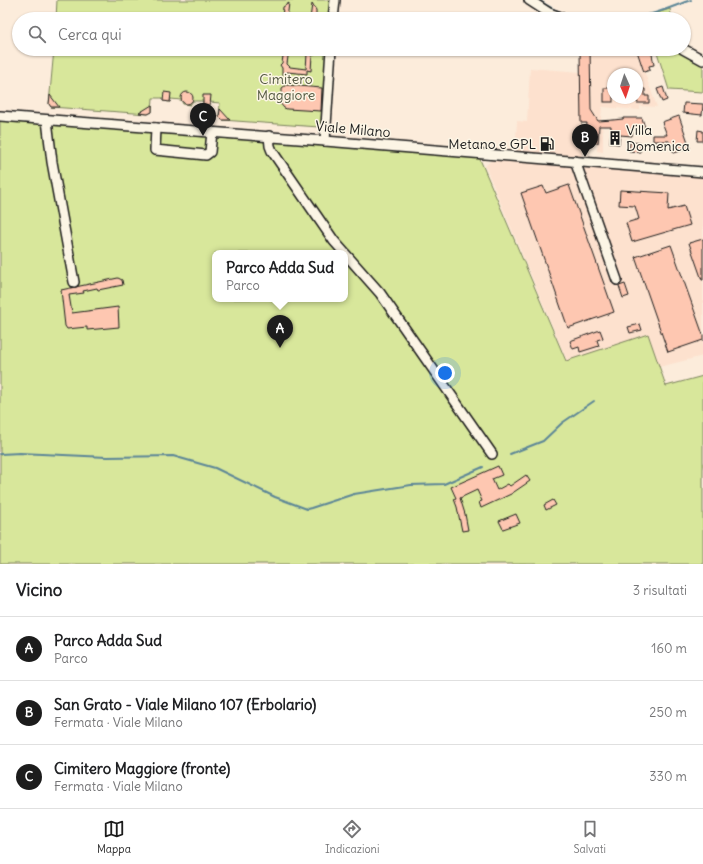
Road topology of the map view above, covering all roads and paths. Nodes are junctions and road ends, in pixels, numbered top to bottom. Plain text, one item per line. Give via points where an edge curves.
1 (335, 0) edge
2 (529, 0) edge
3 (334, 12) edge
4 (547, 12) edge
5 (691, 53) edge
6 (331, 56) edge
7 (703, 60) edge
8 (0, 116) edge
9 (46, 120) junction
10 (156, 128) junction
11 (212, 132) junction
12 (269, 136) junction
13 (325, 141) junction
14 (576, 161) junction
15 (703, 172) edge
16 (342, 250) edge
17 (348, 257) edge
18 (617, 280) dead end
19 (74, 282) dead end
20 (492, 454) dead end

1 - 3 street
2 - 4 street
5 - 7 street
6 - 13 street
8 - 9 street, Viale Milano
9 - 10 street, Viale Milano
9 - 19 street
10 - 11 street, Viale Milano
10 - 11 street via 155,150 199,154 209,154
11 - 12 street, Viale Milano
12 - 13 street, Viale Milano
12 - 16 street via 272,151
13 - 14 street, Viale Milano
14 - 15 street, Viale Milano
14 - 18 street
17 - 20 street via 380,293

